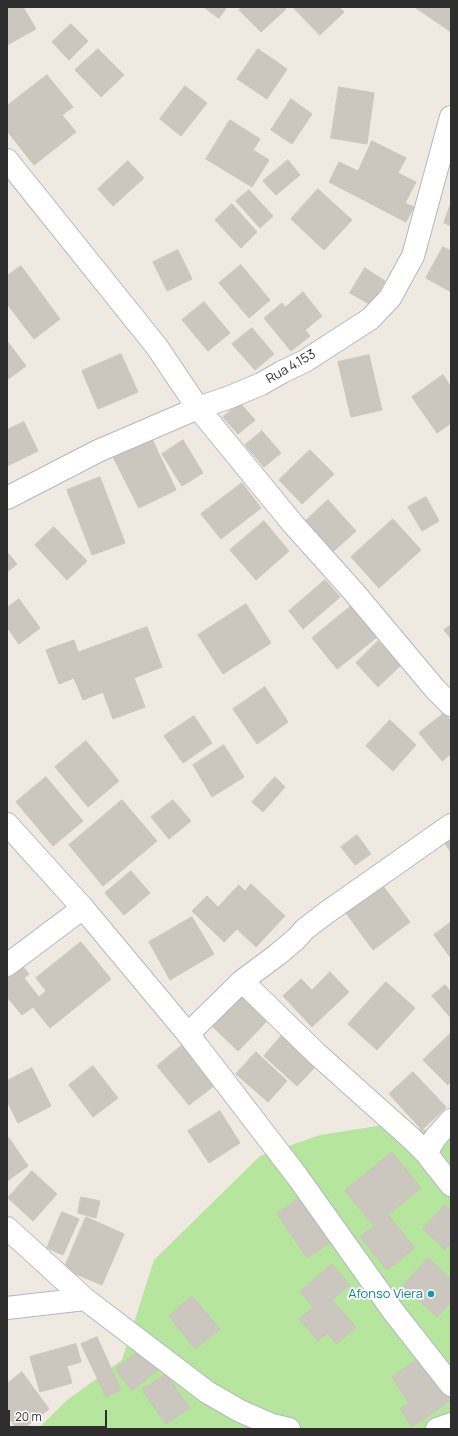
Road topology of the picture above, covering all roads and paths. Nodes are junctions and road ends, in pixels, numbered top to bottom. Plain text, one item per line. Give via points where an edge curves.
1 (451, 117) edge
2 (7, 160) edge
3 (198, 408) junction
4 (7, 498) edge
5 (451, 705) edge
6 (7, 824) edge
7 (451, 825) edge
8 (83, 908) junction
9 (7, 965) edge
10 (242, 980) junction
11 (188, 1034) junction
12 (451, 1120) edge
13 (426, 1154) junction
14 (451, 1185) edge
15 (7, 1228) edge
16 (85, 1299) junction
17 (7, 1308) edge
18 (451, 1385) edge
19 (451, 1424) edge
20 (289, 1429) edge
21 (437, 1429) edge

1 - 3 street, Rua 4.153 via 413,256 390,298 370,319 305,361 262,384
2 - 3 street via 157,347
3 - 4 street, Rua 4.153 via 98,451
3 - 5 street via 293,524
6 - 8 street
7 - 10 street via 326,913 277,956
8 - 9 street
8 - 11 street
10 - 11 street
10 - 13 street via 317,1054 390,1118
11 - 18 street via 297,1176 393,1311
12 - 13 street via 435,1138
13 - 14 street
15 - 16 street
16 - 17 street
16 - 20 street via 207,1392 240,1411 272,1425
19 - 21 street

